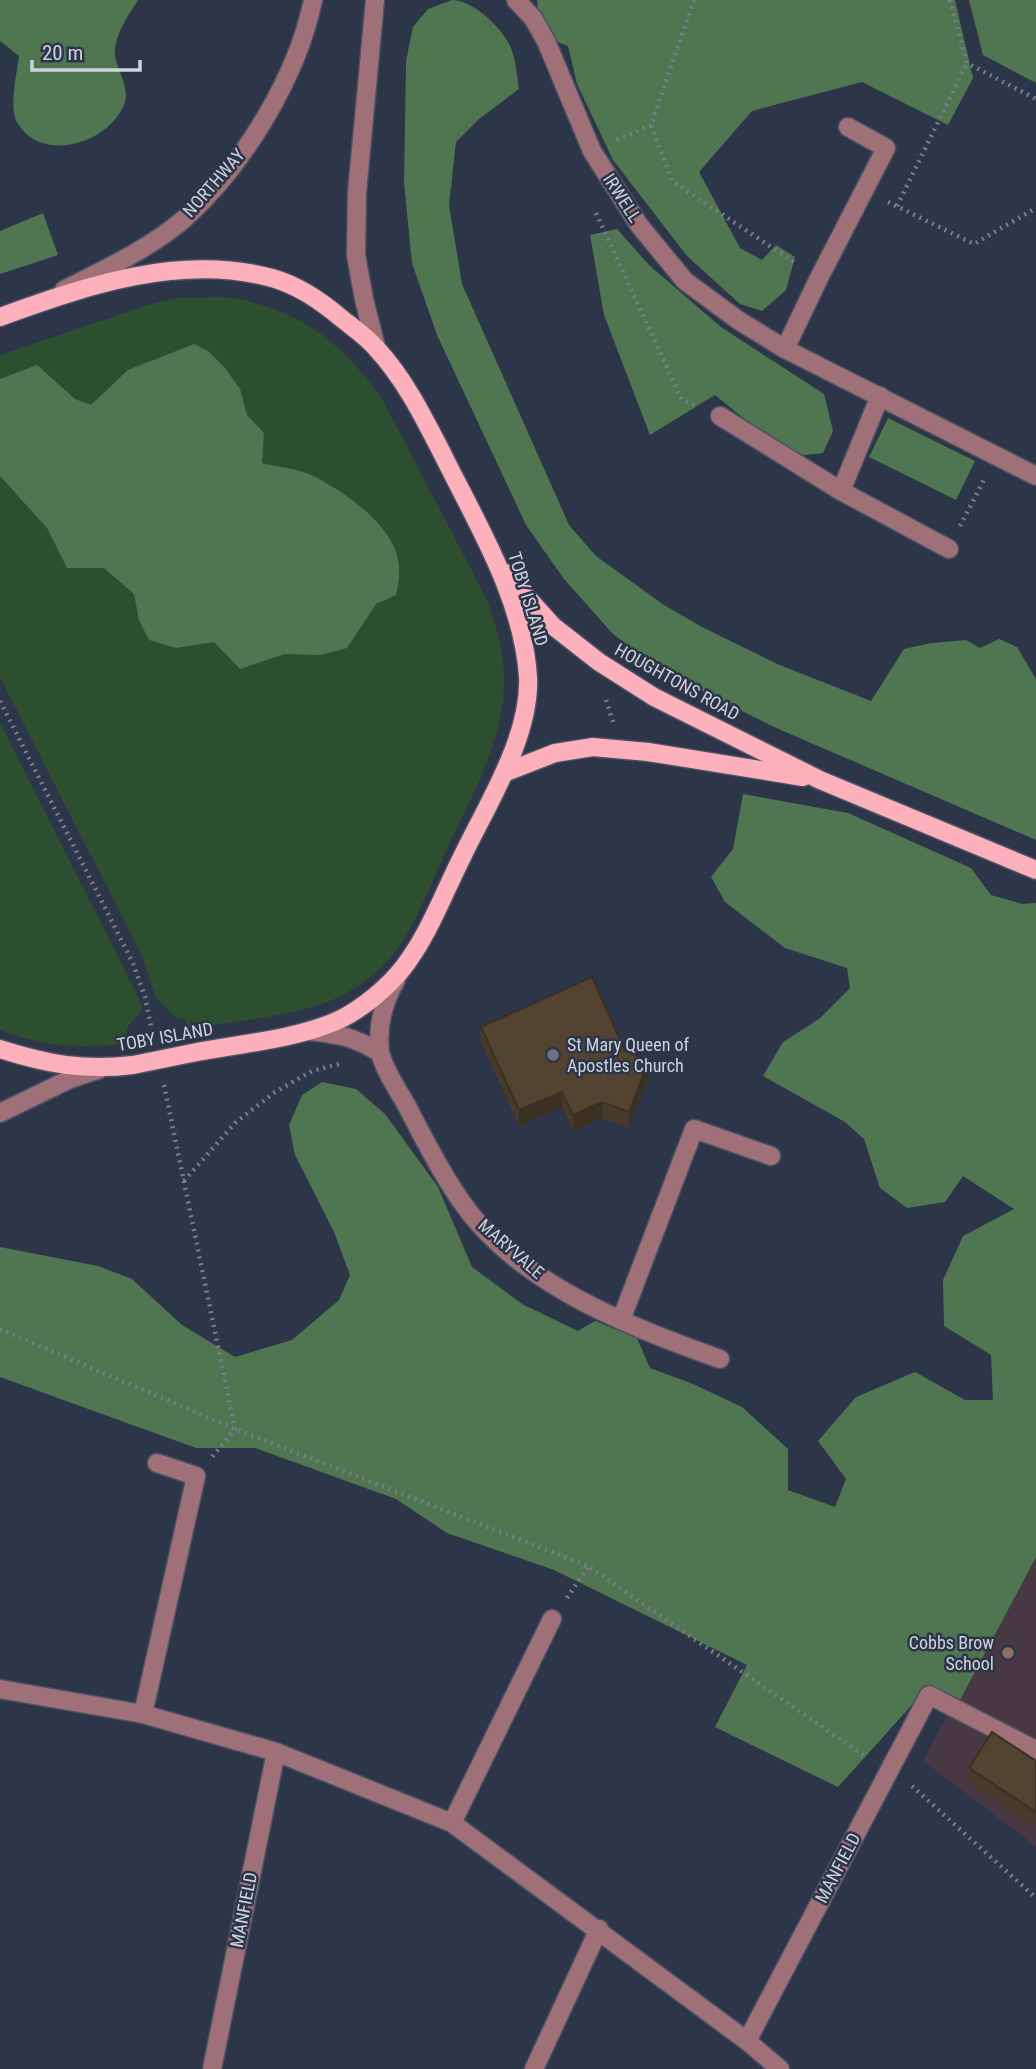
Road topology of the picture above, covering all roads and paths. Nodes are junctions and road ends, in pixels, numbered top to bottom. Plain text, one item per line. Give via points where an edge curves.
1 (313, 0) edge
2 (375, 0) edge
3 (516, 0) edge
4 (694, 0) edge
5 (950, 0) edge
6 (967, 62) junction
7 (1036, 99) edge
8 (651, 125) junction
9 (848, 127) dead end
10 (592, 151) junction
11 (864, 191) junction
12 (897, 206) junction
13 (594, 207) dead end
14 (1036, 208) edge
15 (818, 278) junction
16 (43, 301) junction
17 (0, 317) edge
18 (376, 347) junction
19 (785, 349) junction
20 (880, 396) junction
21 (720, 416) joint
22 (997, 456) junction
23 (1036, 476) edge
24 (841, 491) junction
25 (949, 549) joint
26 (500, 568) junction
27 (604, 694) dead end
28 (621, 727) dead end
29 (504, 773) junction
30 (820, 780) junction
31 (1036, 870) edge
32 (401, 970) junction
33 (309, 1031) junction
34 (0, 1049) edge
35 (380, 1053) junction
36 (100, 1069) junction
37 (0, 1113) edge
38 (771, 1156) dead end
39 (184, 1181) dead end
40 (621, 1320) junction
41 (0, 1329) edge
42 (720, 1359) dead end
43 (234, 1429) junction
44 (157, 1462) dead end
45 (195, 1476) junction
46 (588, 1566) junction
47 (552, 1619) joint
48 (0, 1689) edge
49 (143, 1714) junction
50 (1036, 1750) edge
51 (276, 1752) junction
52 (888, 1772) junction
53 (452, 1823) junction
54 (1036, 1898) edge
55 (599, 1930) junction
56 (747, 2040) junction
57 (212, 2069) edge
58 (534, 2069) edge
59 (780, 2069) edge

1 - 16 street, NORTHWAY via 292,65 271,110 213,188 184,219 148,245
2 - 18 street via 356,255
3 - 10 street, IRWELL via 546,41
4 - 8 path
5 - 6 path
6 - 7 path
6 - 12 path
8 - 10 path
8 - 15 path via 672,181
9 - 11 street via 886,148
10 - 19 street, IRWELL via 639,225 685,281
11 - 12 path
11 - 15 street
12 - 14 path via 974,244
13 - 21 path via 682,400
15 - 19 street
16 - 17 main road, TOBY ISLAND
16 - 18 main road, TOBY ISLAND via 177,269 227,269 275,279 320,300
18 - 26 main road, TOBY ISLAND via 417,403
19 - 20 street, IRWELL
20 - 22 street, IRWELL
20 - 24 street
21 - 24 street
22 - 23 street, IRWELL
22 - 25 path
24 - 25 street
26 - 29 main road, TOBY ISLAND via 521,634 528,679 522,724
26 - 30 main road, HOUGHTONS ROAD via 552,626 598,662 654,696
27 - 28 path via 614,726
29 - 30 main road, HOUGHTONS ROAD via 555,753 593,747
29 - 32 main road, TOBY ISLAND via 430,926
30 - 31 main road, HOUGHTONS ROAD
32 - 33 main road, TOBY ISLAND via 343,1018
32 - 35 street, MARYVALE via 385,999
33 - 35 street via 341,1034
33 - 36 main road, TOBY ISLAND, bridge
34 - 36 main road, TOBY ISLAND via 37,1061
35 - 39 path via 312,1071 275,1092 234,1123
35 - 40 street, MARYVALE via 461,1202 525,1266
36 - 37 street
38 - 40 street via 694,1129
40 - 42 street, MARYVALE
41 - 43 path
43 - 45 path
43 - 46 path
44 - 45 street
45 - 49 street
46 - 47 path
46 - 52 path
47 - 53 street
48 - 49 street
49 - 51 street
50 - 52 street, MANFIELD via 929,1695
51 - 53 street
51 - 57 street, MANFIELD
52 - 54 path via 914,1788
52 - 56 street, MANFIELD
53 - 55 street
55 - 56 street
55 - 58 street
56 - 59 street

